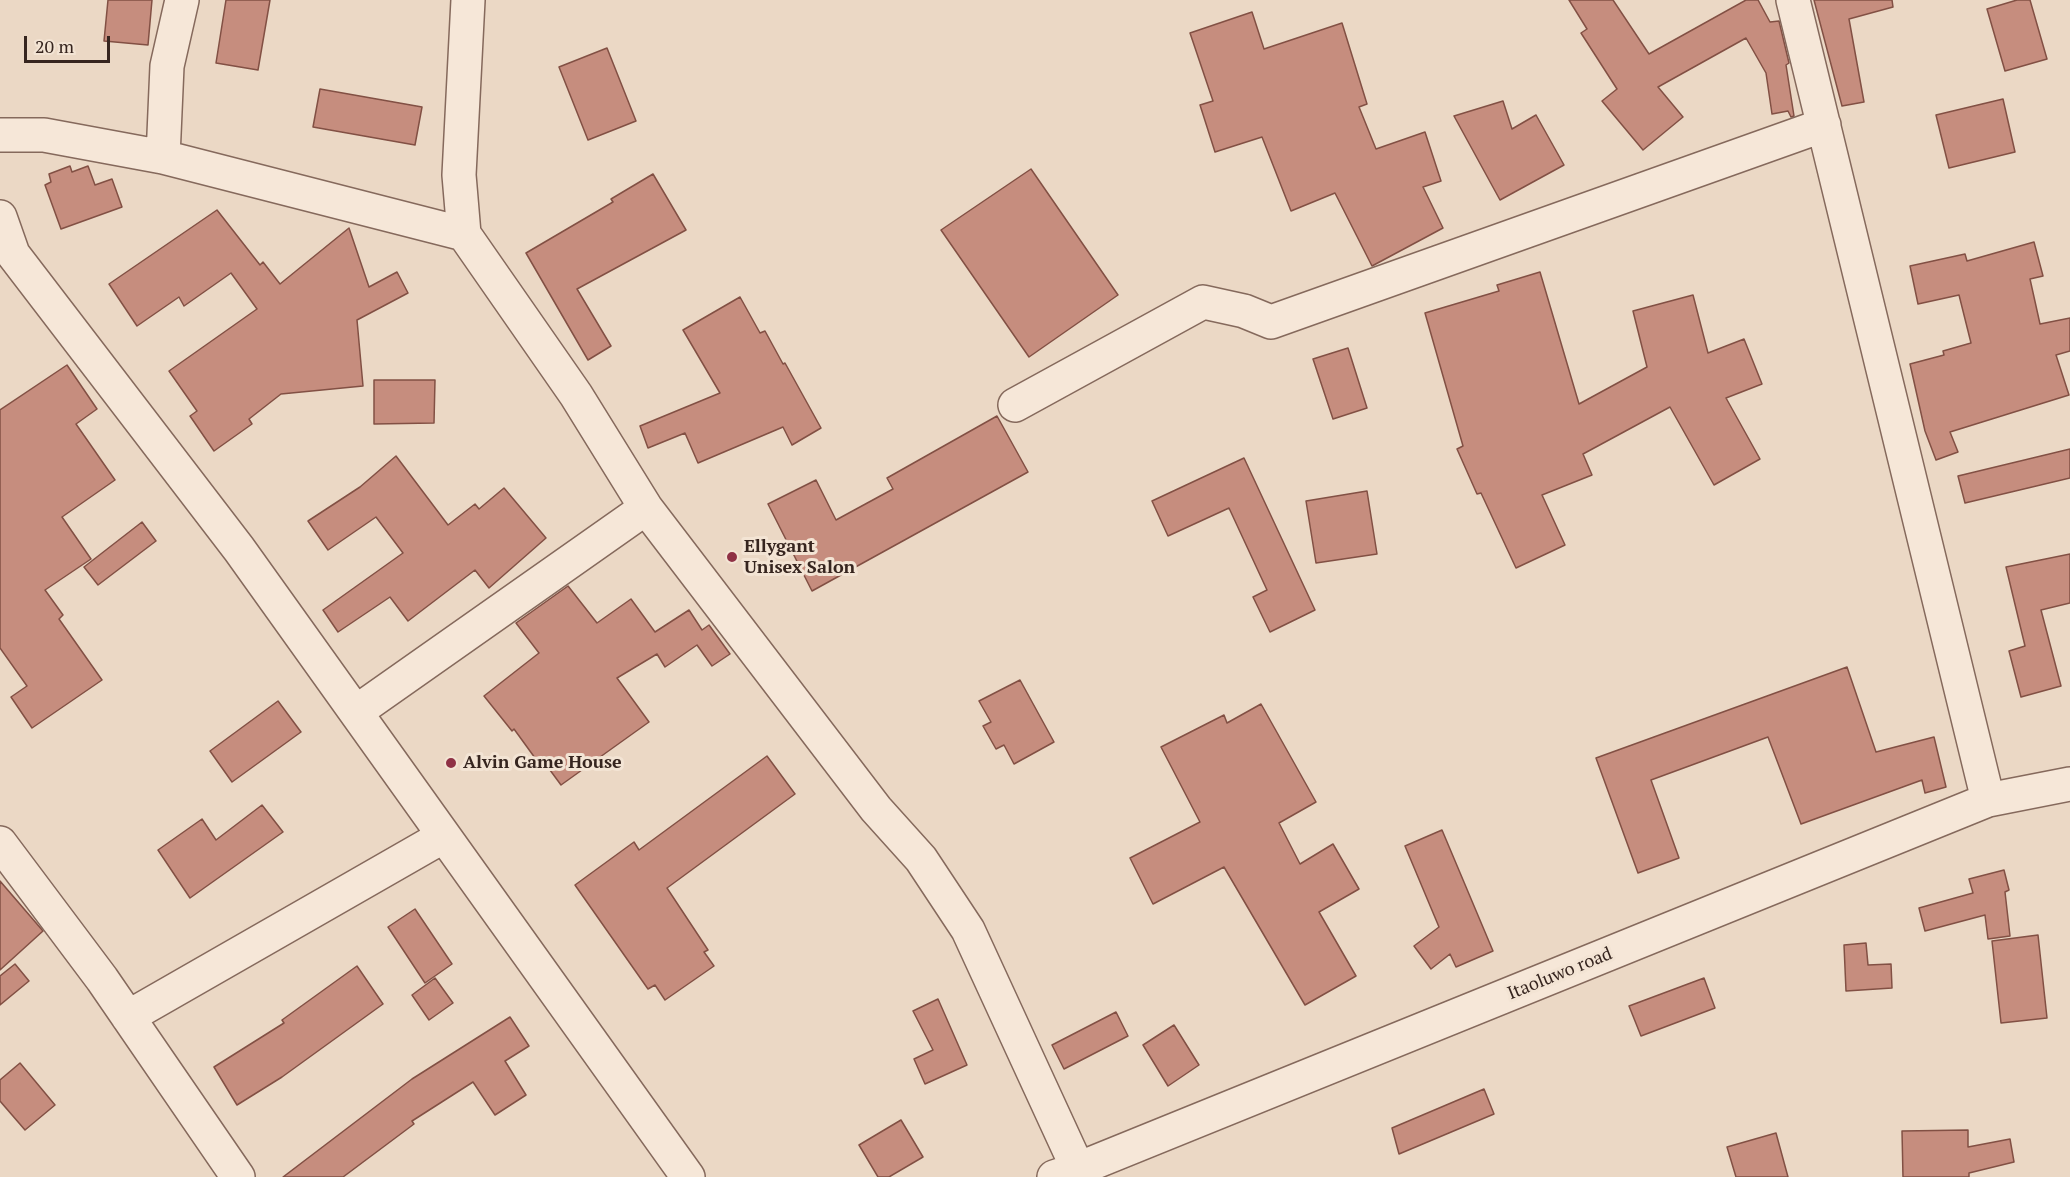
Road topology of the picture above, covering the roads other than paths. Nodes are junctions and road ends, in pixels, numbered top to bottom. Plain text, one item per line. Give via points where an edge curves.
1 (182, 0) edge
2 (468, 0) edge
3 (1793, 0) edge
4 (1824, 125) junction
5 (0, 135) edge
6 (163, 157) junction
7 (0, 217) edge
8 (464, 234) junction
9 (7, 258) edge
10 (1016, 405) dead end
11 (646, 508) junction
12 (356, 712) junction
13 (2070, 784) edge
14 (1988, 800) junction
15 (444, 836) junction
16 (0, 843) edge
17 (128, 1017) junction
18 (1066, 1173) edge
19 (238, 1177) edge
20 (688, 1177) edge

1 - 6 street via 167,66
2 - 8 street via 459,176
3 - 4 street
4 - 10 street via 1271,322 1203,302
4 - 14 street
5 - 6 street via 44,135
6 - 8 street
7 - 9 street
8 - 11 street via 576,395
9 - 12 street via 239,549
11 - 12 street
11 - 18 street via 876,809 921,859 968,930
12 - 15 street
13 - 14 street, Itaoluwo road
14 - 18 street, Itaoluwo road
15 - 17 street
15 - 20 street
16 - 17 street
17 - 19 street

